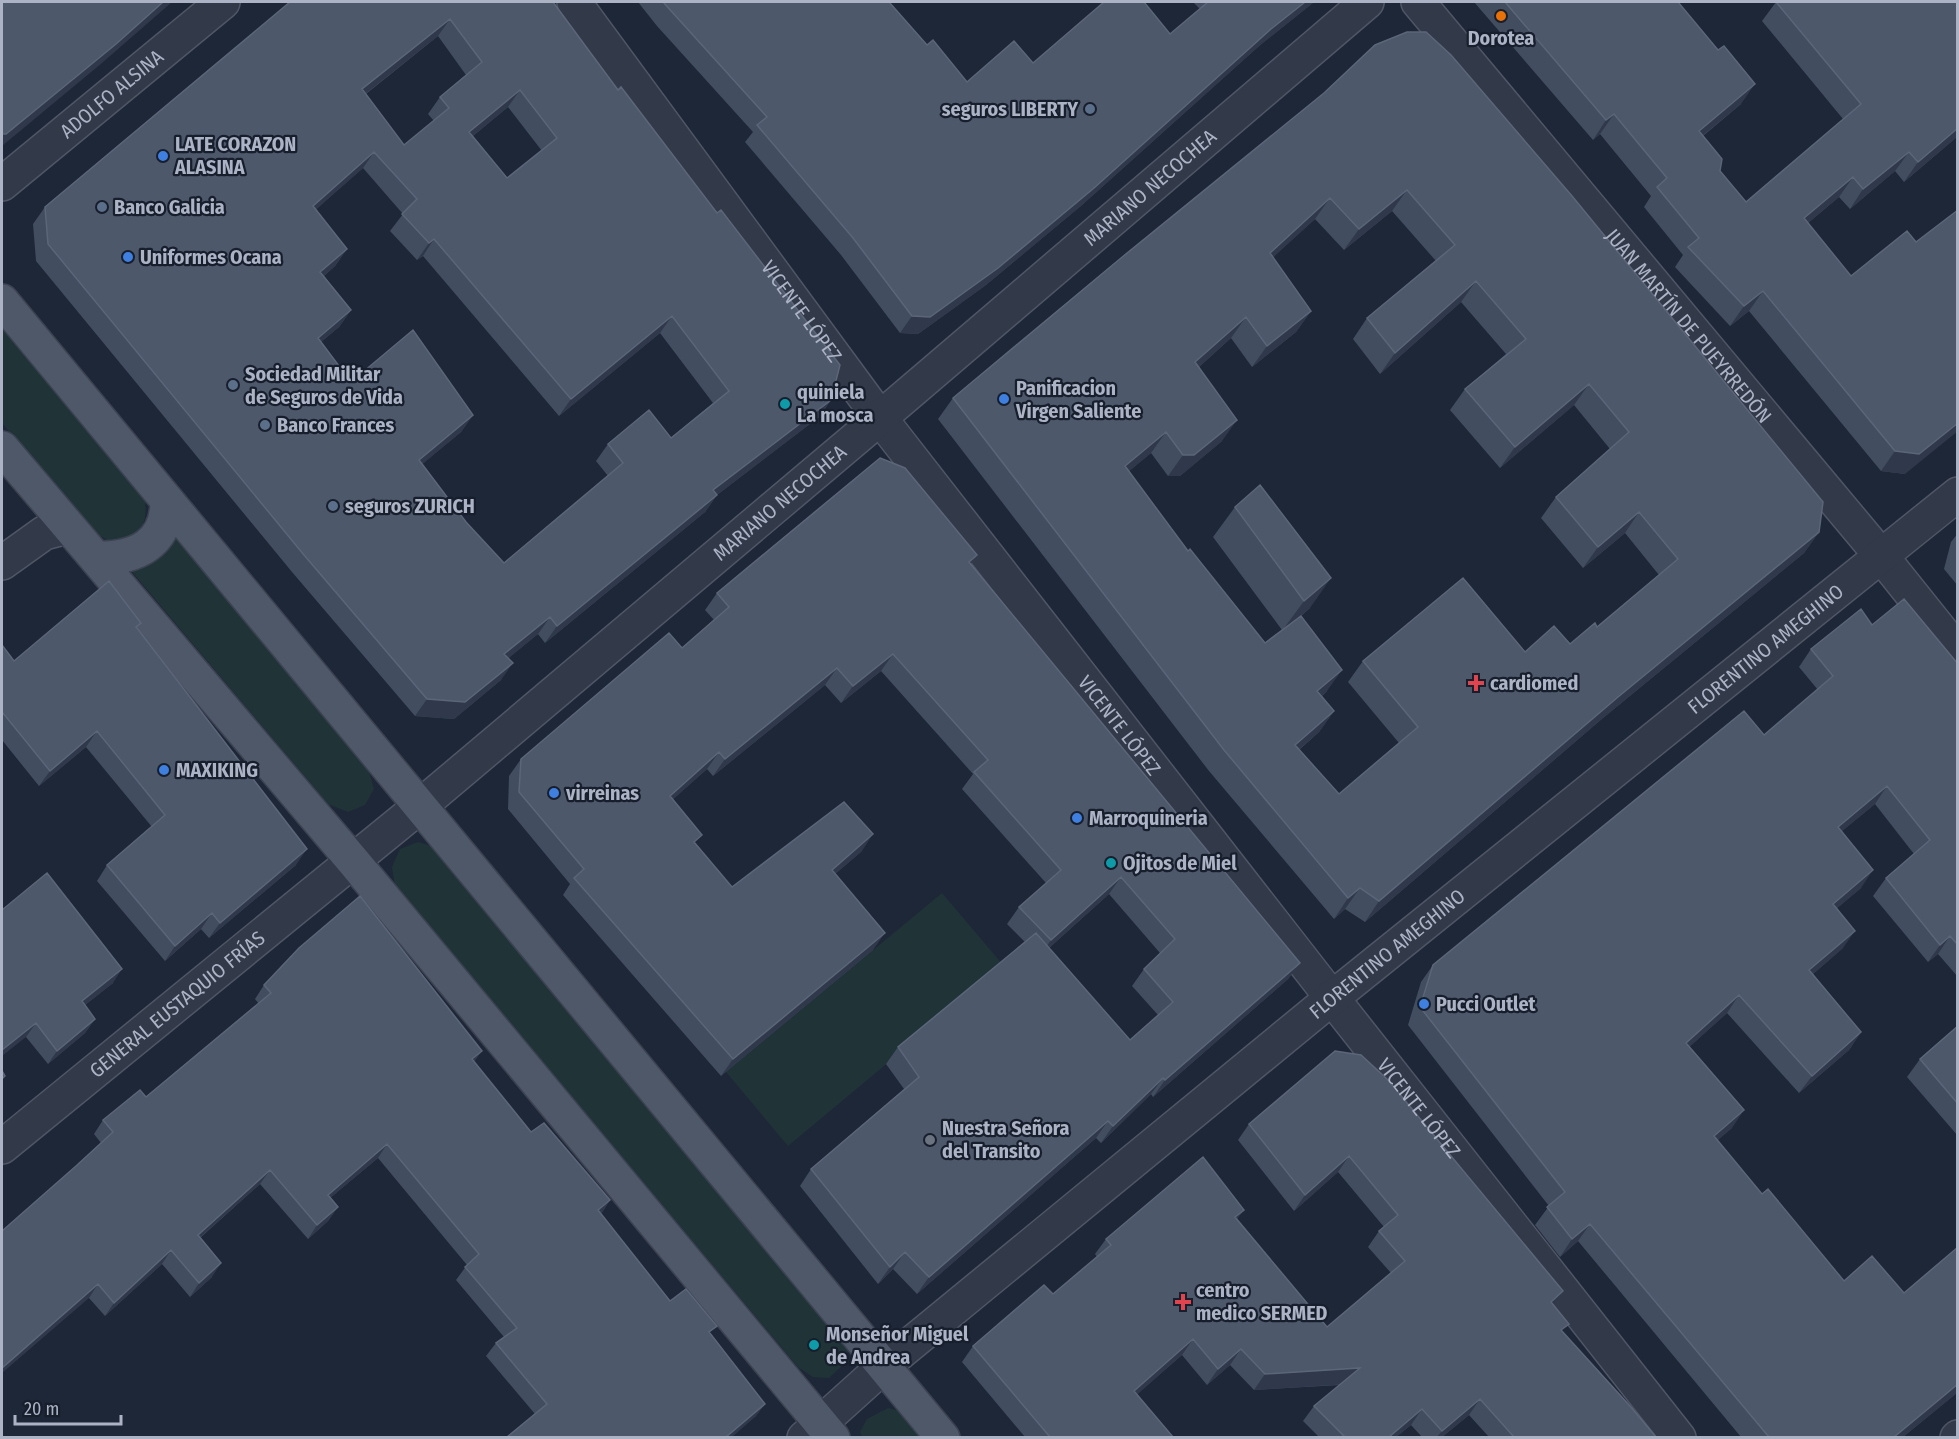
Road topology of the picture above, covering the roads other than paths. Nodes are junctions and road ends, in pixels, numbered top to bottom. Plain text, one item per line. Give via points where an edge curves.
1 (223, 2) edge
2 (574, 2) edge
3 (1367, 2) edge
4 (1418, 2) edge
5 (2, 184) edge
6 (2, 301) edge
7 (880, 418) junction
8 (2, 448) edge
9 (1958, 494) edge
10 (167, 501) junction
11 (67, 527) junction
12 (1882, 557) junction
13 (96, 558) junction
14 (2, 563) edge
15 (1958, 652) edge
16 (419, 807) junction
17 (353, 861) junction
18 (1332, 998) junction
19 (2, 1147) edge
20 (885, 1365) junction
21 (820, 1433) edge
22 (943, 1437) edge
23 (1679, 1437) edge

1 - 5 street, ADOLFO ALSINA
2 - 7 street, VICENTE LÓPEZ
3 - 7 street, MARIANO NECOCHEA
4 - 12 street, JUAN MARTÍN DE PUEYRREDÓN
6 - 10 main road
7 - 16 street, MARIANO NECOCHEA
7 - 18 street, VICENTE LÓPEZ
8 - 11 main road
9 - 12 street, FLORENTINO AMEGHINO
10 - 13 main road via 164,525 147,546 129,555
10 - 16 main road
11 - 13 main road
11 - 14 street via 44,533
12 - 15 street, JUAN MARTÍN DE PUEYRREDÓN
12 - 18 street, FLORENTINO AMEGHINO
13 - 17 main road
16 - 17 street, MARIANO NECOCHEA
16 - 20 main road
17 - 19 street, GENERAL EUSTAQUIO FRÍAS
17 - 21 main road
18 - 20 street, FLORENTINO AMEGHINO
18 - 23 street, VICENTE LÓPEZ
20 - 21 street, FLORENTINO AMEGHINO
20 - 22 main road

